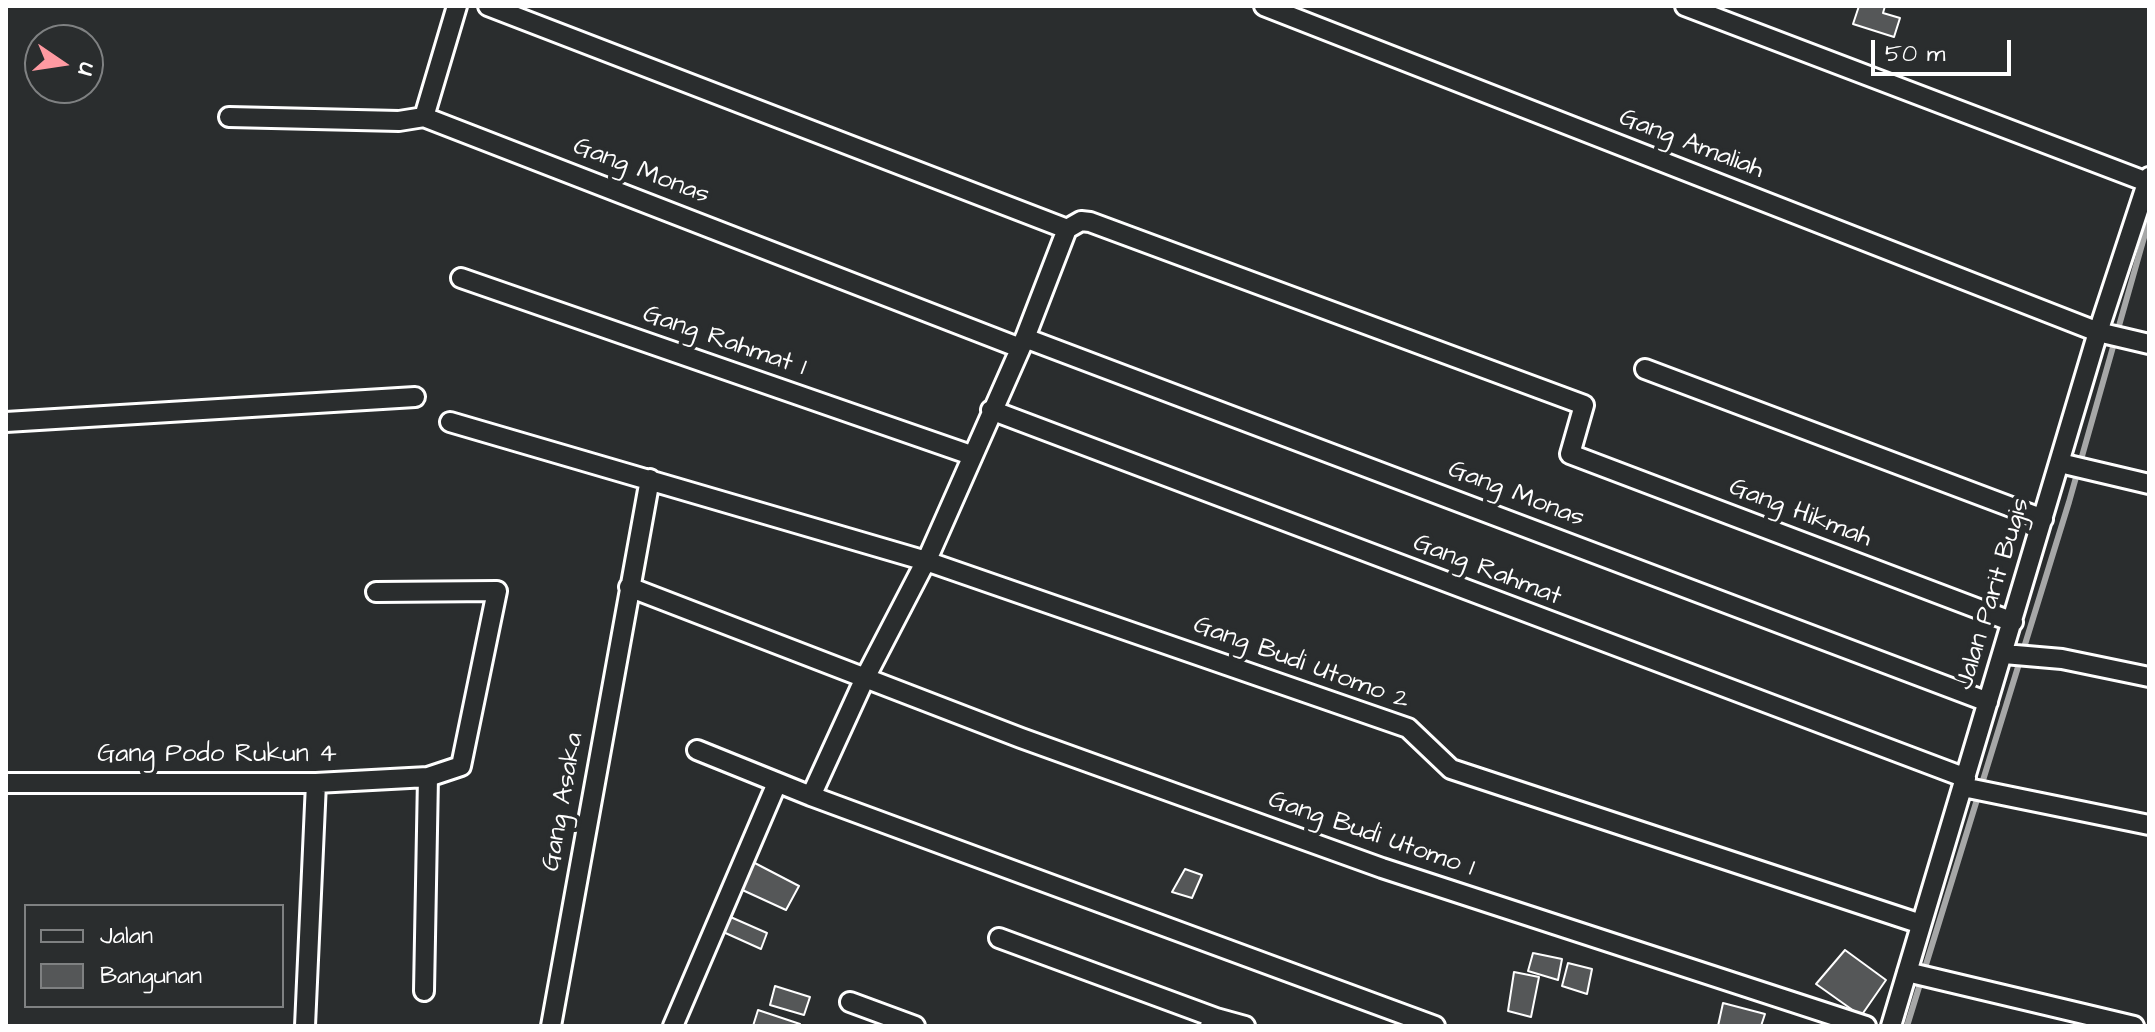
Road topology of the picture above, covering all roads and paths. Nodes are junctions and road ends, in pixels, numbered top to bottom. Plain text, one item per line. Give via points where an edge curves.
1 (457, 6) edge
2 (488, 6) edge
3 (1264, 6) edge
4 (1685, 6) edge
5 (229, 117) dead end
6 (424, 117) junction
7 (2148, 180) edge
8 (1067, 229) junction
9 (461, 278) dead end
10 (2099, 332) junction
11 (1022, 343) junction
12 (2149, 344) edge
13 (1645, 369) dead end
14 (415, 397) dead end
15 (991, 410) junction
16 (6, 422) edge
17 (450, 422) dead end
18 (971, 455) junction
19 (2061, 464) junction
20 (650, 479) junction
21 (2149, 484) edge
22 (2043, 519) junction
23 (926, 561) junction
24 (629, 587) junction
25 (376, 592) dead end
26 (2013, 622) junction
27 (2004, 654) junction
28 (2149, 677) edge
29 (865, 678) junction
30 (1988, 702) junction
31 (697, 750) dead end
32 (428, 777) junction
33 (1964, 782) junction
34 (6, 783) edge
35 (316, 783) junction
36 (777, 783) junction
37 (811, 796) junction
38 (2149, 825) edge
39 (1921, 924) junction
40 (999, 938) dead end
41 (1907, 972) junction
42 (424, 991) dead end
43 (850, 1002) dead end
44 (1213, 1022) edge
45 (305, 1026) edge
46 (551, 1026) edge
47 (673, 1026) edge
48 (915, 1026) edge
49 (1245, 1026) edge
50 (1435, 1026) edge
51 (1866, 1026) edge
52 (1891, 1026) edge
53 (2134, 1026) edge

1 - 6 street
2 - 8 street
3 - 10 street, Gang Amaliah
4 - 7 street
5 - 6 street, Gang Monas
6 - 11 street, Gang Monas
7 - 10 street, Jalan Parit Bugis
8 - 11 street
8 - 26 street, Gang Hikmah via 1090,222 1584,405 1570,454
9 - 18 street, Gang Rahmat 1
10 - 12 street, Gang Amaliah
10 - 19 street, Jalan Parit Bugis
11 - 15 street
11 - 30 street, Gang Monas
13 - 22 street
14 - 16 street
15 - 18 street
15 - 33 street, Gang Rahmat
17 - 20 street, Gang Budi Utomo 2
18 - 23 street
19 - 21 street
19 - 22 street, Jalan Parit Bugis
20 - 23 street, Gang Budi Utomo 2
20 - 24 street, Gang Asaka
22 - 26 street, Jalan Parit Bugis
23 - 29 street
23 - 39 street, Gang Budi Utomo 2 via 1408,728 1451,769
24 - 29 street, Gang Budi Utomo 1
24 - 46 street, Gang Asaka
25 - 32 street via 497,593 465,760
26 - 27 street, Jalan Parit Bugis
27 - 28 street via 2062,659
27 - 30 street, Jalan Parit Bugis
29 - 37 street
29 - 51 street, Gang Budi Utomo 1 via 1382,868
30 - 33 street, Jalan Parit Bugis
31 - 36 street
32 - 35 street, Gang Podo Rukun 4
32 - 42 street
33 - 38 street, Gang Rahmat
33 - 39 street, Jalan Parit Bugis
34 - 35 street, Gang Podo Rukun 4
35 - 45 street
36 - 37 street
36 - 47 street
37 - 50 street
39 - 41 street, Jalan Parit Bugis
40 - 44 street
41 - 52 street, Jalan Parit Bugis
41 - 53 street
43 - 48 street
44 - 49 street

